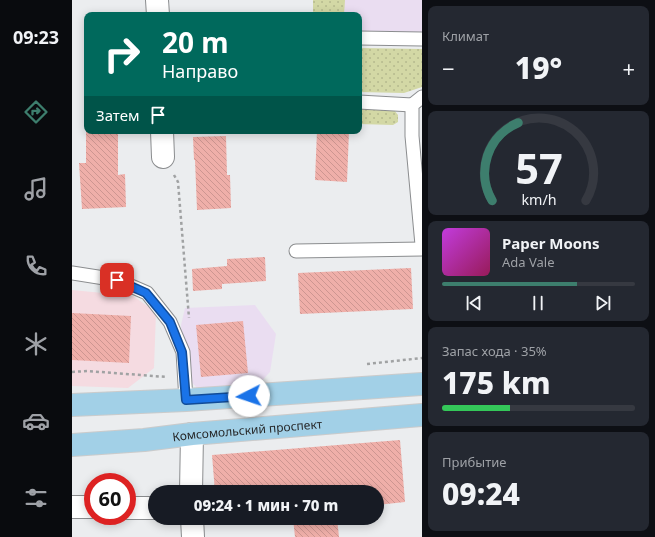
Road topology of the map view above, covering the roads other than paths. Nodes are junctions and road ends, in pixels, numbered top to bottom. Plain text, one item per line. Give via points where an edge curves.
1 (157, 0) edge
2 (158, 12) edge
3 (362, 38) edge
4 (422, 39) edge
5 (417, 101) edge
6 (362, 102) edge
7 (162, 134) edge
8 (163, 157) dead end
9 (422, 245) edge
10 (422, 249) edge
11 (296, 252) dead end
12 (72, 273) edge
13 (422, 384) edge
14 (186, 400) junction
15 (72, 405) edge
16 (422, 415) edge
17 (192, 434) junction
18 (72, 445) edge
19 (191, 485) edge
20 (72, 507) edge
21 (84, 507) edge
22 (136, 508) edge
23 (148, 508) edge
24 (192, 525) edge
25 (193, 537) edge

1 - 2 street
3 - 4 lane
5 - 6 lane
5 - 9 lane via 412,136
7 - 8 street
10 - 11 lane
12 - 14 lane via 117,280 146,293 170,322 182,352
13 - 14 main road
14 - 15 main road
16 - 17 main road, Комсомольский проспект
17 - 18 main road, Комсомольский проспект
17 - 19 street
20 - 21 street
22 - 23 street
24 - 25 street

